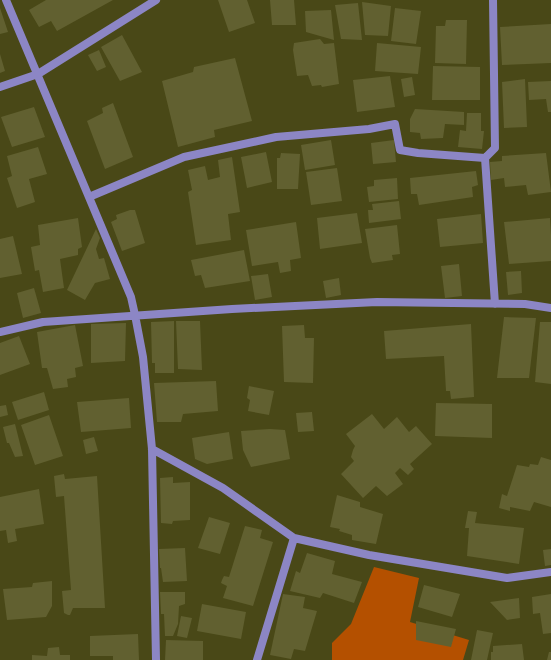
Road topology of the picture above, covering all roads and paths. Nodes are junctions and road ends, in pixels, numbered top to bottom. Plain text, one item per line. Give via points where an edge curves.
1 (6, 0) edge
2 (156, 0) edge
3 (493, 0) edge
4 (38, 74) junction
5 (0, 87) edge
6 (485, 158) junction
7 (89, 197) junction
8 (495, 304) junction
9 (551, 308) edge
10 (135, 315) junction
11 (0, 332) edge
12 (152, 449) junction
13 (294, 538) junction
14 (551, 572) edge
15 (156, 660) edge
16 (257, 660) edge

1 - 4 street
2 - 4 street
3 - 6 street via 495,148
4 - 5 street
4 - 7 street
6 - 7 street via 400,150 395,124 370,129 276,137 184,157
6 - 8 street
7 - 10 street via 131,297
8 - 9 street via 525,304
8 - 10 street via 377,302
10 - 11 street via 43,322
10 - 12 street via 143,357
12 - 13 street via 223,488
12 - 15 street
13 - 14 street via 369,555 507,578
13 - 16 street

